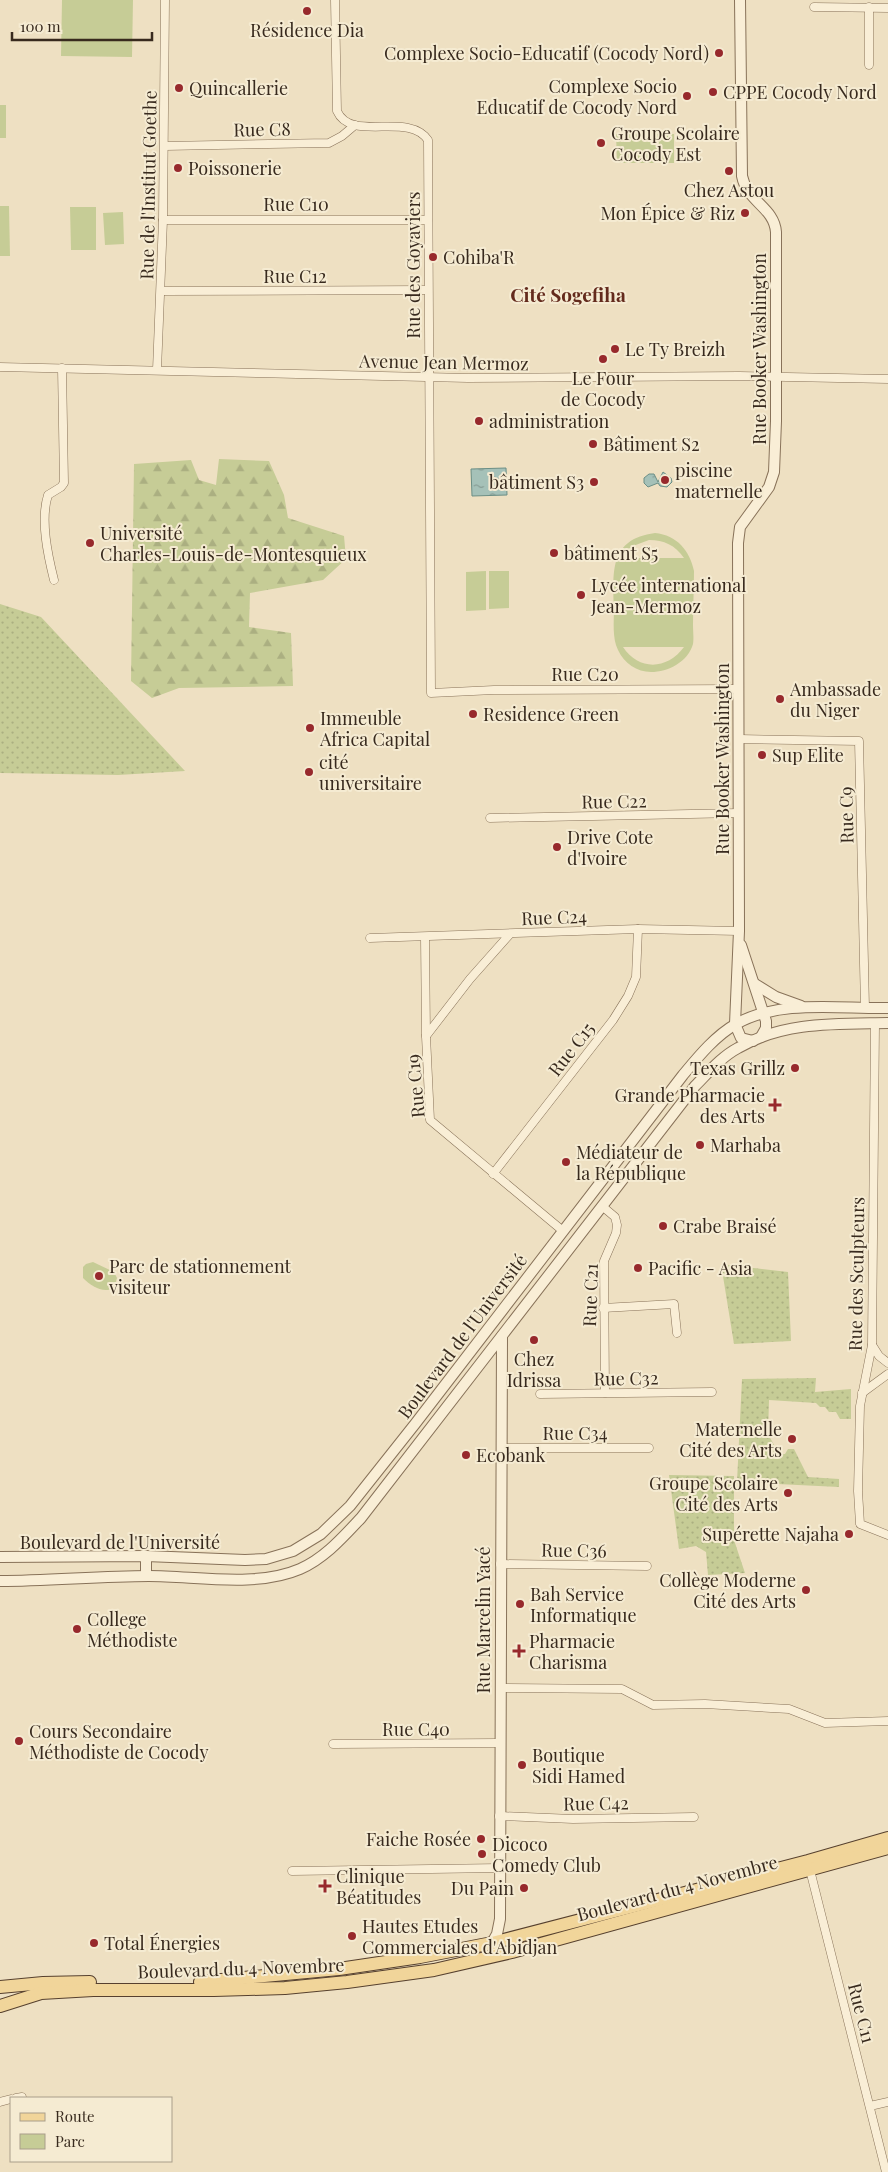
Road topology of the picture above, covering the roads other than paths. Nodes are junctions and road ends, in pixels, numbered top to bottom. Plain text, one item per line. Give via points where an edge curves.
1 (165, 0) edge
2 (335, 0) edge
3 (740, 0) edge
4 (814, 7) dead end
5 (869, 7) junction
6 (888, 8) edge
7 (869, 65) dead end
8 (355, 125) junction
9 (165, 146) junction
10 (164, 220) junction
11 (428, 220) junction
12 (162, 290) junction
13 (428, 290) junction
14 (0, 366) edge
15 (62, 368) junction
16 (157, 370) junction
17 (428, 377) junction
18 (776, 377) junction
19 (888, 379) edge
20 (54, 580) dead end
21 (739, 689) junction
22 (431, 693) joint
23 (739, 739) junction
24 (739, 813) junction
25 (490, 818) dead end
26 (638, 930) junction
27 (510, 934) junction
28 (739, 935) junction
29 (425, 937) junction
30 (370, 938) dead end
31 (755, 984) junction
32 (809, 1008) junction
33 (865, 1008) junction
34 (888, 1008) edge
35 (763, 1013) junction
36 (888, 1023) edge
37 (735, 1024) junction
38 (875, 1024) junction
39 (426, 1036) junction
40 (757, 1039) junction
41 (493, 1174) junction
42 (602, 1206) junction
43 (563, 1231) junction
44 (603, 1308) junction
45 (489, 1327) junction
46 (676, 1334) dead end
47 (502, 1336) junction
48 (872, 1345) junction
49 (888, 1364) edge
50 (888, 1374) edge
51 (712, 1392) dead end
52 (605, 1393) junction
53 (862, 1393) junction
54 (540, 1394) dead end
55 (501, 1448) junction
56 (649, 1448) dead end
57 (888, 1535) edge
58 (146, 1556) junction
59 (0, 1557) edge
60 (500, 1564) junction
61 (647, 1566) dead end
62 (146, 1576) junction
63 (0, 1581) edge
64 (500, 1688) junction
65 (888, 1721) edge
66 (500, 1743) junction
67 (333, 1744) dead end
68 (499, 1816) junction
69 (694, 1817) dead end
70 (888, 1838) edge
71 (888, 1848) edge
72 (809, 1866) junction
73 (500, 1868) junction
74 (292, 1871) dead end
75 (500, 1918) junction
76 (492, 1943) junction
77 (510, 1945) junction
78 (495, 1956) junction
79 (0, 1987) edge
80 (0, 2006) edge
81 (888, 2102) edge
82 (870, 2106) junction
83 (886, 2172) edge

1 - 9 street, Rue de l'Institut Goethe
2 - 8 street via 337,110 339,116
3 - 18 street, Rue Booker Washington via 742,176 746,191 775,223
4 - 5 street
5 - 6 street
5 - 7 street
8 - 9 street, Rue C8 via 329,143
8 - 11 street, Rue des Goyaviers via 412,128 423,133 428,140
9 - 10 street, Rue de l'Institut Goethe
10 - 11 street, Rue C10
10 - 12 street, Rue de l'Institut Goethe
11 - 13 street, Rue des Goyaviers
12 - 13 street, Rue C12
12 - 16 street, Rue de l'Institut Goethe
13 - 17 street, Rue des Goyaviers
14 - 15 street, Avenue Jean Mermoz
15 - 16 street, Avenue Jean Mermoz
15 - 20 street via 64,483 48,495 46,503 46,542
16 - 17 street, Avenue Jean Mermoz
17 - 18 street, Avenue Jean Mermoz
17 - 22 street, Rue des Goyaviers
18 - 19 street, Avenue Jean Mermoz
18 - 21 street, Rue Booker Washington via 774,472 769,487 740,527 738,543
21 - 22 street, Rue C20
21 - 23 street, Rue Booker Washington
23 - 24 street, Rue Booker Washington
23 - 33 street, Rue C9 via 859,742
24 - 25 street, Rue C22
24 - 28 street, Rue Booker Washington
26 - 27 street, Rue C24
26 - 28 street, Rue C24
26 - 41 street, Rue C15 via 636,977 628,996 613,1020
27 - 29 street, Rue C24
27 - 39 street
28 - 31 street, Rue Booker Washington
28 - 37 street, Rue Booker Washington
29 - 30 street, Rue C24
29 - 39 street, Rue C19
31 - 32 street via 781,999
31 - 35 street, Rue Booker Washington
32 - 33 street, Boulevard de l'Université
32 - 35 street, Boulevard de l'Université
33 - 34 street, Boulevard de l'Université
35 - 37 street, Boulevard de l'Université
35 - 40 street, Rue Booker Washington via 766,1024
36 - 38 street, Boulevard de l'Université
37 - 40 street via 741,1038
37 - 43 street, Boulevard de l'Université via 703,1051 683,1075
38 - 40 street, Boulevard de l'Université via 813,1025 786,1029
38 - 48 street, Rue des Sculpteurs
39 - 41 street, Rue C19 via 430,1120
40 - 42 street, Boulevard de l'Université via 725,1057 695,1086
41 - 43 street, Rue C19
42 - 44 street, Rue C21 via 615,1217 617,1225 604,1261
42 - 47 street, Boulevard de l'Université
43 - 45 street, Boulevard de l'Université
44 - 46 street via 674,1304
44 - 52 street, Rue C21
45 - 47 street
45 - 58 street, Boulevard de l'Université via 350,1506 306,1544 287,1554 266,1559
47 - 55 street, Rue Marcelin Yacé
47 - 62 street, Boulevard de l'Université via 361,1518 316,1560 300,1569 268,1578
48 - 49 street
48 - 53 street, Rue des Sculpteurs
50 - 53 street
51 - 52 street, Rue C32
52 - 54 street, Rue C32
53 - 57 street, Rue des Sculpteurs via 858,1491 860,1524
55 - 56 street, Rue C34
55 - 60 street, Rue Marcelin Yacé
58 - 59 street, Boulevard de l'Université
58 - 62 street
60 - 61 street, Rue C36
60 - 64 street, Rue Marcelin Yacé
62 - 63 street, Boulevard de l'Université
64 - 65 street via 622,1689 653,1705 789,1708 825,1724
64 - 66 street, Rue Marcelin Yacé
66 - 67 street, Rue C40
66 - 68 street, Rue Marcelin Yacé
68 - 69 street, Rue C42 via 565,1819
68 - 73 street, Rue Marcelin Yacé
70 - 72 main road, Boulevard du 4 Novembre
71 - 72 main road, Boulevard du 4 Novembre
72 - 77 main road, Boulevard du 4 Novembre
72 - 82 street, Rue C11
73 - 74 street
73 - 75 street, Rue Marcelin Yacé
75 - 76 street, Rue Marcelin Yacé
75 - 77 street, Rue Marcelin Yacé
76 - 77 main road, Boulevard du 4 Novembre
76 - 78 street
76 - 79 main road, Boulevard du 4 Novembre via 384,1963 212,1982 43,1983
77 - 78 main road, Boulevard du 4 Novembre
78 - 80 main road, Boulevard du 4 Novembre via 434,1970 347,1982 285,1988 41,1993
81 - 82 street
82 - 83 street, Rue C11

